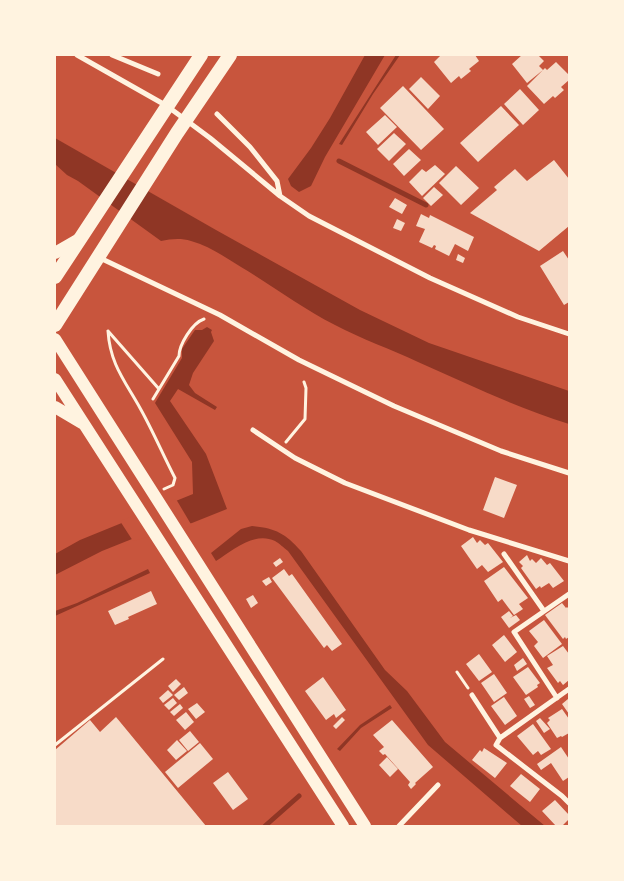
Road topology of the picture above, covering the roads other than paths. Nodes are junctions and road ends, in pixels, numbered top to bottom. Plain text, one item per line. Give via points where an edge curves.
1 (77, 55) edge
2 (112, 55) edge
3 (201, 55) edge
4 (230, 55) edge
5 (158, 74) dead end
6 (167, 106) junction
7 (217, 114) dead end
8 (186, 120) junction
9 (280, 196) junction
10 (83, 234) junction
11 (55, 253) edge
12 (97, 257) junction
13 (55, 277) edge
14 (55, 324) edge
15 (569, 334) edge
16 (55, 339) edge
17 (55, 379) edge
18 (55, 407) edge
19 (86, 426) junction
20 (253, 430) dead end
21 (569, 473) edge
22 (504, 554) dead end
23 (569, 561) edge
24 (569, 594) edge
25 (544, 611) junction
26 (569, 689) edge
27 (472, 696) road end
28 (557, 698) junction
29 (500, 738) junction
30 (438, 784) dead end
31 (569, 791) edge
32 (562, 796) junction
33 (569, 803) edge
34 (342, 826) edge
35 (366, 826) edge
36 (399, 826) edge

1 - 6 street
2 - 5 street
3 - 6 highway
4 - 8 highway
6 - 8 street
6 - 10 highway
7 - 9 street via 250,147 277,181
8 - 9 street
8 - 12 highway
9 - 15 street via 309,216 430,278 518,317
10 - 11 main road
10 - 13 highway
12 - 14 highway
12 - 21 street via 220,315 299,360 394,406 501,451
16 - 35 main road
17 - 19 main road
18 - 19 main road
19 - 34 main road
20 - 23 street via 295,458 345,483 469,530
22 - 25 street
24 - 25 street
25 - 28 street via 514,632
26 - 28 street
27 - 29 street
28 - 29 street
29 - 32 street via 496,745
30 - 36 street
31 - 32 street
32 - 33 street

